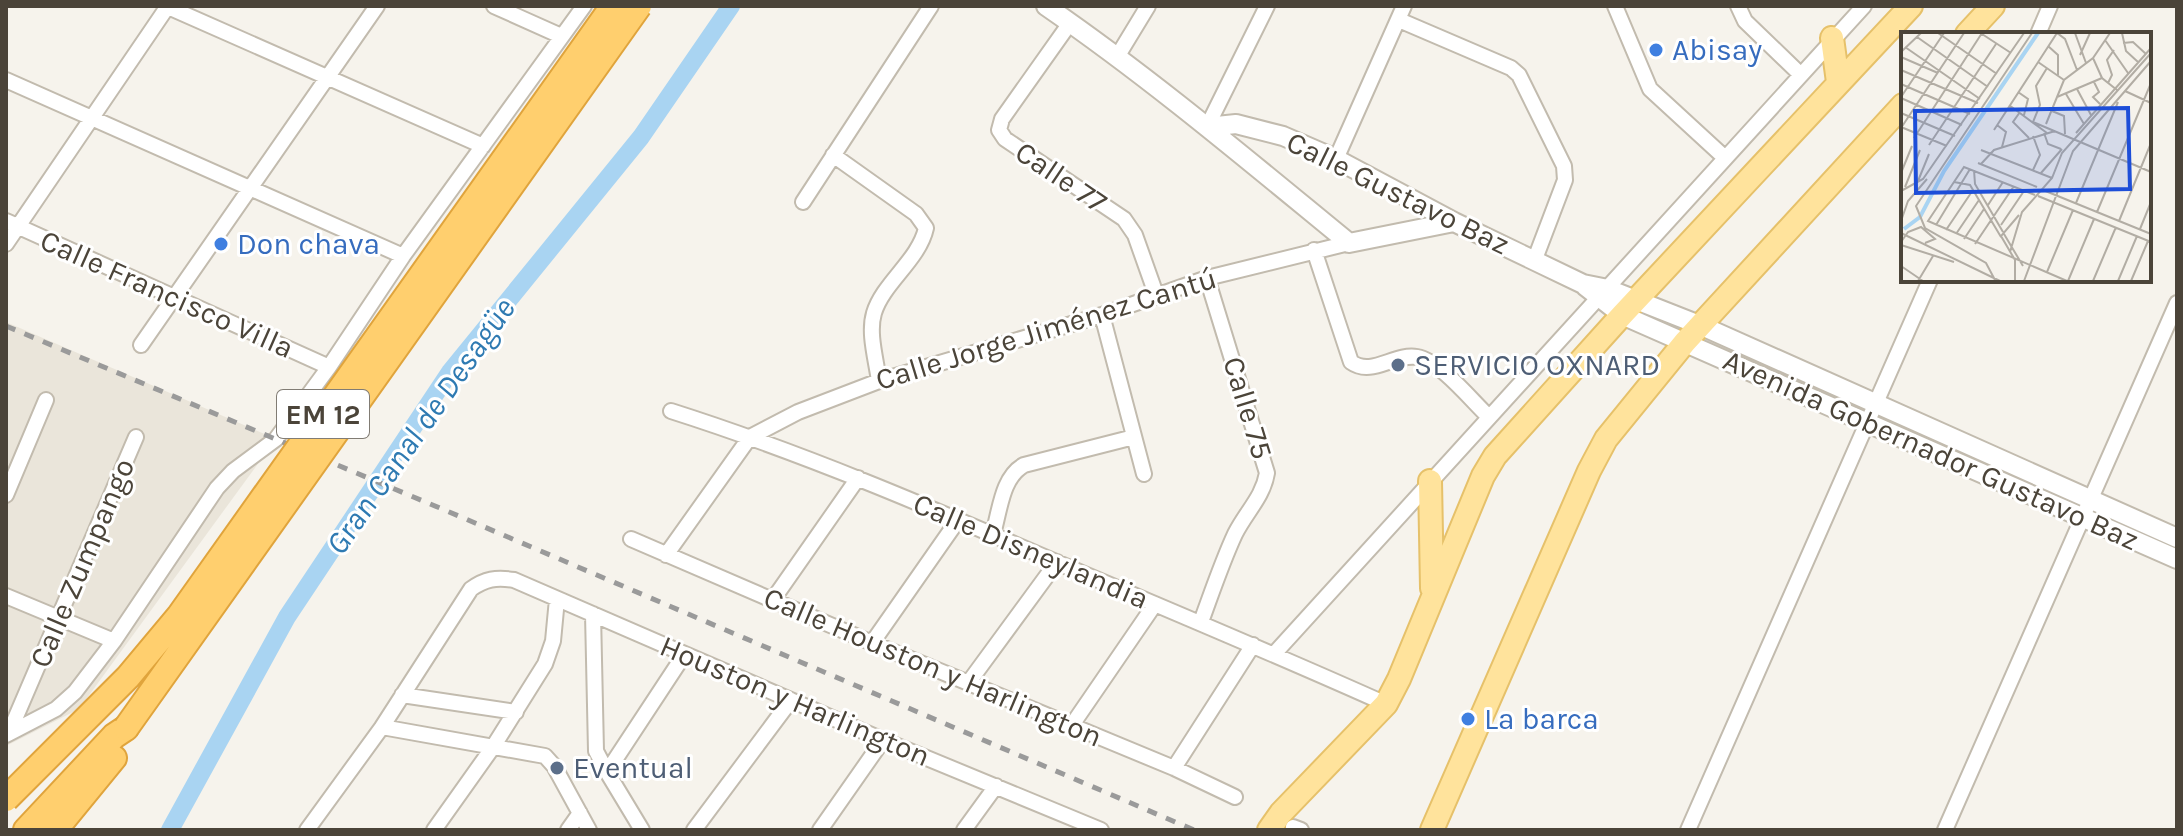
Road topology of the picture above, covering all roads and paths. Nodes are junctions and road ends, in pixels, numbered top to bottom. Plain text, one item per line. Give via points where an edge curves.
1 (167, 6) edge
2 (377, 6) edge
3 (494, 6) edge
4 (584, 6) edge
5 (613, 6) edge
6 (639, 6) edge
7 (931, 6) edge
8 (1046, 6) edge
9 (1148, 6) edge
10 (1267, 6) edge
11 (1615, 6) edge
12 (1738, 6) edge
13 (1864, 6) edge
14 (1911, 6) edge
15 (1993, 6) edge
16 (2050, 6) edge
17 (1402, 13) edge
18 (1070, 23) junction
19 (1969, 32) edge
20 (2039, 32) edge
21 (561, 36) junction
22 (1832, 38) junction
23 (1117, 57) junction
24 (1800, 74) junction
25 (327, 78) junction
26 (6, 80) edge
27 (1838, 82) junction
28 (1901, 107) edge
29 (91, 118) junction
30 (1207, 127) junction
31 (483, 146) junction
32 (833, 155) junction
33 (1724, 157) junction
34 (1336, 159) junction
35 (250, 188) junction
36 (803, 202) dead end
37 (1454, 222) junction
38 (12, 224) edge
39 (1349, 243) junction
40 (6, 244) edge
41 (1314, 250) junction
42 (403, 256) junction
43 (1535, 259) junction
44 (1207, 278) junction
45 (1929, 282) edge
46 (1604, 294) junction
47 (1157, 297) junction
48 (172, 298) junction
49 (2177, 303) edge
50 (1630, 308) junction
51 (1102, 315) junction
52 (1702, 326) junction
53 (1685, 342) junction
54 (141, 345) dead end
55 (1538, 362) junction
56 (329, 367) junction
57 (879, 381) junction
58 (1561, 383) junction
59 (46, 400) dead end
60 (1876, 404) junction
61 (671, 411) dead end
62 (1488, 416) junction
63 (1868, 424) junction
64 (136, 437) dead end
65 (750, 437) junction
66 (1134, 437) junction
67 (1144, 474) dead end
68 (858, 478) junction
69 (1430, 481) junction
70 (6, 495) edge
71 (2086, 508) junction
72 (958, 520) junction
73 (993, 534) junction
74 (2177, 538) edge
75 (631, 539) dead end
76 (666, 555) junction
77 (2177, 559) edge
78 (1057, 562) junction
79 (1432, 595) junction
80 (6, 596) edge
81 (557, 599) junction
82 (772, 601) junction
83 (1155, 604) junction
84 (593, 614) junction
85 (59, 619) junction
86 (1201, 622) junction
87 (114, 641) junction
88 (872, 643) junction
89 (1253, 645) junction
90 (1274, 654) junction
91 (684, 655) junction
92 (969, 682) junction
93 (402, 695) junction
94 (791, 700) junction
95 (1386, 704) junction
96 (516, 712) junction
97 (1072, 725) junction
98 (382, 727) junction
99 (126, 728) junction
100 (8, 734) edge
101 (883, 740) junction
102 (493, 747) junction
103 (1174, 768) junction
104 (607, 772) junction
105 (996, 786) junction
106 (1235, 797) dead end
107 (6, 799) edge
108 (580, 813) junction
109 (26, 830) edge
110 (55, 830) edge
111 (307, 830) edge
112 (434, 830) edge
113 (568, 830) edge
114 (589, 830) edge
115 (642, 830) edge
116 (694, 830) edge
117 (820, 830) edge
118 (964, 830) edge
119 (1101, 830) edge
120 (1269, 830) edge
121 (1432, 830) edge
122 (1688, 830) edge
123 (1945, 830) edge

1 - 25 street
1 - 29 street
2 - 25 street
3 - 21 street
4 - 21 street
5 - 107 highway, EM 12, bridge via 179,616 128,677
6 - 99 highway, EM 12, bridge
7 - 32 street
8 - 18 street, Calle Gustavo Baz
9 - 23 street
10 - 30 street
11 - 33 street via 1650,89
12 - 24 street via 1745,21
13 - 22 street
14 - 27 main road
15 - 19 main road
16 - 20 street
17 - 34 street
17 - 43 street via 1519,75 1564,166 1565,180
18 - 23 street, Calle Gustavo Baz
18 - 47 street, Calle 77 via 999,130 1124,219
21 - 31 street
22 - 24 street
22 - 27 main road
23 - 30 street, Calle Gustavo Baz
24 - 33 street
25 - 31 street
25 - 35 street
26 - 29 street
27 - 50 main road
28 - 52 main road
29 - 35 street
29 - 38 street
30 - 34 street, Calle Gustavo Baz via 1236,124 1263,130
30 - 39 street, Calle Gustavo Baz
31 - 42 street
32 - 36 street
32 - 57 street via 916,214 926,228 874,310
33 - 46 street
34 - 37 street, Calle Gustavo Baz
35 - 42 street
35 - 48 street
37 - 39 street
37 - 43 street, Calle Gustavo Baz
38 - 40 street
38 - 48 street, Calle Francisco Villa
39 - 41 street, Calle Jorge Jiménez Cantú
41 - 44 street, Calle Jorge Jiménez Cantú
41 - 62 street via 1351,362 1367,368 1418,357 1434,364
42 - 56 street
43 - 46 street, Calle Gustavo Baz
44 - 47 street, Calle Jorge Jiménez Cantú
44 - 86 street, Calle 75 via 1267,473 1265,488 1237,529 1220,567
45 - 60 street
46 - 50 street, Calle Gustavo Baz
46 - 55 street
47 - 51 street, Calle Jorge Jiménez Cantú
48 - 54 street
48 - 56 street, Calle Francisco Villa
49 - 71 street
50 - 52 street, Calle Gustavo Baz
50 - 53 street, Calle Gustavo Baz
50 - 58 main road
51 - 57 street, Calle Jorge Jiménez Cantú
51 - 66 street
52 - 53 main road
52 - 60 street, Avenida Gobernador Gustavo Baz
53 - 63 street, Avenida Gobernador Gustavo Baz
53 - 121 main road via 1606,439 1589,471
55 - 58 street
55 - 62 street
56 - 87 street via 276,439 217,488
57 - 65 street, Calle Jorge Jiménez Cantú
58 - 79 main road via 1483,476
59 - 70 street
60 - 63 street
60 - 71 street, Avenida Gobernador Gustavo Baz
61 - 65 street, Calle Disneylandia
62 - 69 street
63 - 71 street, Avenida Gobernador Gustavo Baz
63 - 122 street
64 - 85 street, Calle Zumpango
65 - 68 street, Calle Disneylandia
65 - 76 street
66 - 67 street
66 - 73 street via 1015,470 1008,478
68 - 72 street, Calle Disneylandia
68 - 82 street
69 - 79 main road
69 - 90 street
71 - 74 street, Avenida Gobernador Gustavo Baz
71 - 77 street, Avenida Gobernador Gustavo Baz
71 - 123 street
72 - 73 street, Calle Disneylandia
72 - 88 street
73 - 78 street, Calle Disneylandia
75 - 76 street, Calle Houston y Harlington
76 - 82 street, Calle Houston y Harlington
78 - 83 street, Calle Disneylandia
78 - 92 street
79 - 95 main road
80 - 85 street
81 - 84 street, Houston y Harlington
81 - 93 street, Houston y Harlington via 514,580 489,579 471,589
81 - 96 street via 551,652
82 - 88 street, Calle Houston y Harlington
83 - 86 street, Calle Disneylandia
83 - 97 street
84 - 91 street, Houston y Harlington
84 - 104 street via 595,740
85 - 87 street
85 - 100 street, Calle Zumpango
86 - 89 street, Calle Disneylandia
87 - 100 street via 66,702
88 - 92 street, Calle Houston y Harlington
89 - 90 street, Calle Disneylandia
89 - 103 street
90 - 95 street, Calle Disneylandia
91 - 94 street, Houston y Harlington
91 - 104 street
92 - 97 street, Calle Houston y Harlington
93 - 96 street
93 - 98 street
94 - 101 street, Houston y Harlington
94 - 116 street
95 - 120 main road
96 - 102 street
97 - 103 street, Calle Houston y Harlington
98 - 102 street
98 - 111 street
99 - 109 highway
99 - 110 highway via 125,744
101 - 105 street, Houston y Harlington
101 - 117 street
102 - 108 street via 545,756
102 - 112 street
103 - 106 street, Calle Houston y Harlington
104 - 115 street
105 - 118 street
105 - 119 street, Houston y Harlington
108 - 113 street
108 - 114 street

